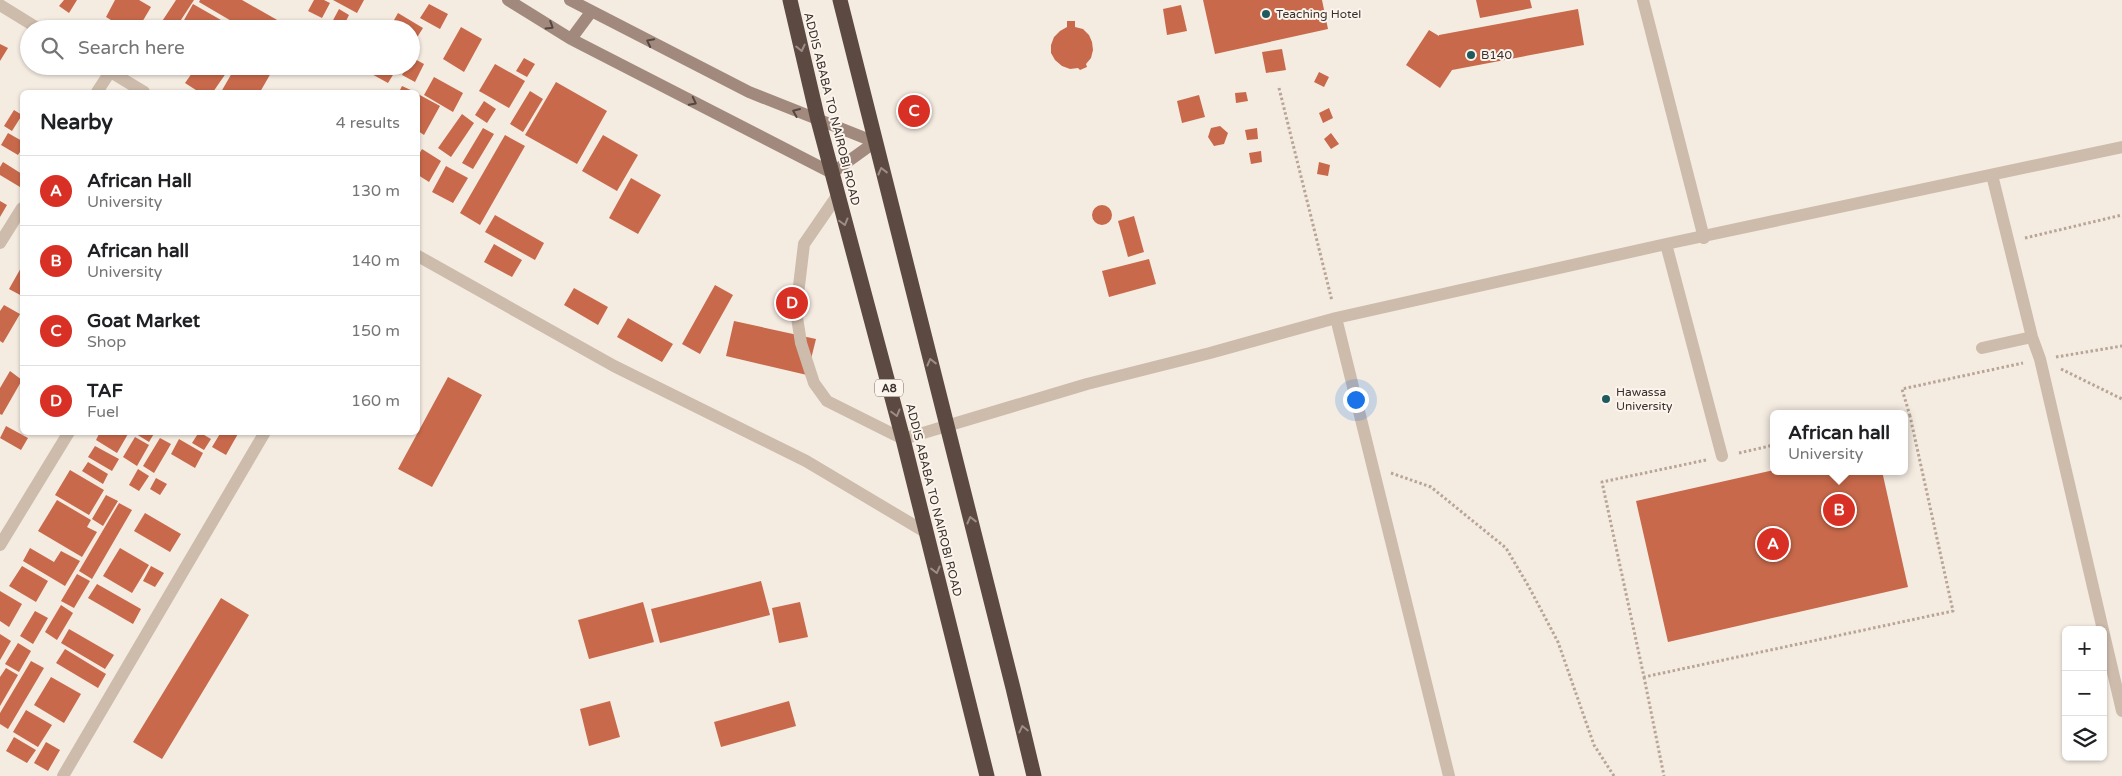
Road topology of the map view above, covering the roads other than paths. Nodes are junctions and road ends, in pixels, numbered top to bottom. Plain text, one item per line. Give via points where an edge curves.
1 (508, 0) edge
2 (570, 0) edge
3 (790, 0) edge
4 (840, 0) edge
5 (1643, 0) edge
6 (0, 5) edge
7 (591, 12) junction
8 (24, 20) edge
9 (570, 39) junction
10 (104, 75) edge
11 (116, 75) edge
12 (98, 90) edge
13 (141, 90) edge
14 (818, 120) junction
15 (875, 142) junction
16 (2122, 147) edge
17 (832, 173) junction
18 (1992, 175) junction
19 (837, 196) junction
20 (20, 211) edge
21 (1704, 238) junction
22 (1, 241) edge
23 (1666, 244) junction
24 (420, 257) edge
25 (1336, 318) junction
26 (2032, 337) junction
27 (1982, 348) dead end
28 (948, 425) junction
29 (67, 435) edge
30 (263, 435) edge
31 (903, 439) junction
32 (1722, 456) road end
33 (927, 533) junction
34 (0, 545) edge
35 (2102, 626) edge
36 (2107, 647) edge
37 (2122, 710) edge
38 (63, 776) edge
39 (987, 776) edge
40 (1034, 776) edge
41 (1449, 776) edge

1 -> 9 main road
2 - 7 main road
3 -> 14 highway, ADDIS ABABA TO NAIROBI ROAD / A8
4 - 15 highway
5 - 21 street
6 - 8 street
7 - 9 main road
14 -> 7 main road via 749,92
9 -> 17 main road
10 - 12 street
11 - 13 street
14 - 15 main road
14 - 17 highway, ADDIS ABABA TO NAIROBI ROAD / A8
15 - 17 main road
28 -> 15 highway
16 - 18 street
17 - 19 highway, ADDIS ABABA TO NAIROBI ROAD / A8
18 - 21 street
18 - 26 street
19 -> 31 highway, ADDIS ABABA TO NAIROBI ROAD / A8
19 - 31 street via 804,244 796,311 801,343 814,383 827,401
20 - 22 street
21 - 23 street
23 - 25 street
23 - 32 street
24 - 33 street via 614,366 806,461
25 - 28 street via 1087,384
25 - 41 street
26 - 27 street
26 - 35 street via 2040,359
28 - 31 street
40 -> 28 highway
29 - 34 street
30 - 38 street
31 - 33 highway, ADDIS ABABA TO NAIROBI ROAD / A8
33 -> 39 highway, ADDIS ABABA TO NAIROBI ROAD / A8
36 - 37 street

